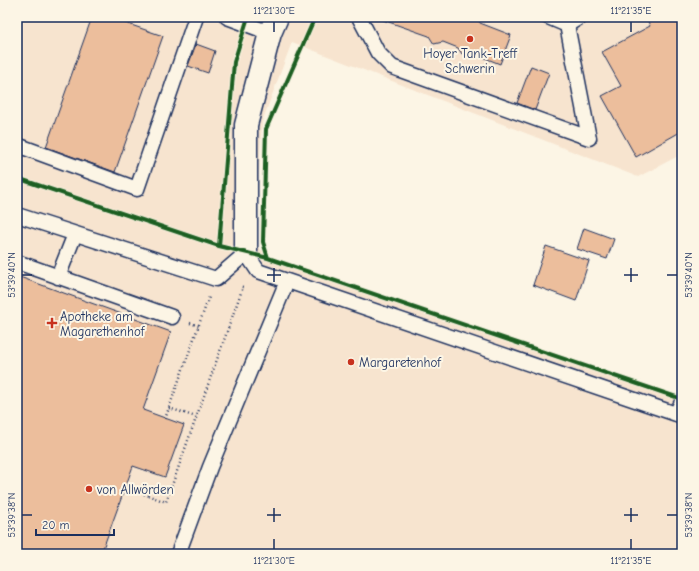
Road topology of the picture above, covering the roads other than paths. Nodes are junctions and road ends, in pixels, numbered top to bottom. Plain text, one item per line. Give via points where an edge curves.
1 (196, 17) edge
2 (227, 17) edge
3 (359, 17) edge
4 (548, 17) edge
5 (580, 17) edge
6 (273, 25) edge
7 (567, 25) junction
8 (17, 145) edge
9 (17, 215) edge
10 (75, 234) junction
11 (246, 252) junction
12 (17, 262) edge
13 (58, 277) junction
14 (287, 281) junction
15 (172, 317) dead end
16 (680, 411) edge
17 (178, 554) edge

1 - 8 lane via 137,189
2 - 6 lane
3 - 7 lane via 378,53 392,67 589,138
4 - 7 lane
5 - 7 lane
6 - 11 street via 246,125
9 - 10 lane
10 - 11 lane via 216,279
10 - 13 lane
11 - 14 lane via 258,271
12 - 13 lane
13 - 15 lane
14 - 16 lane
14 - 17 lane via 210,467

